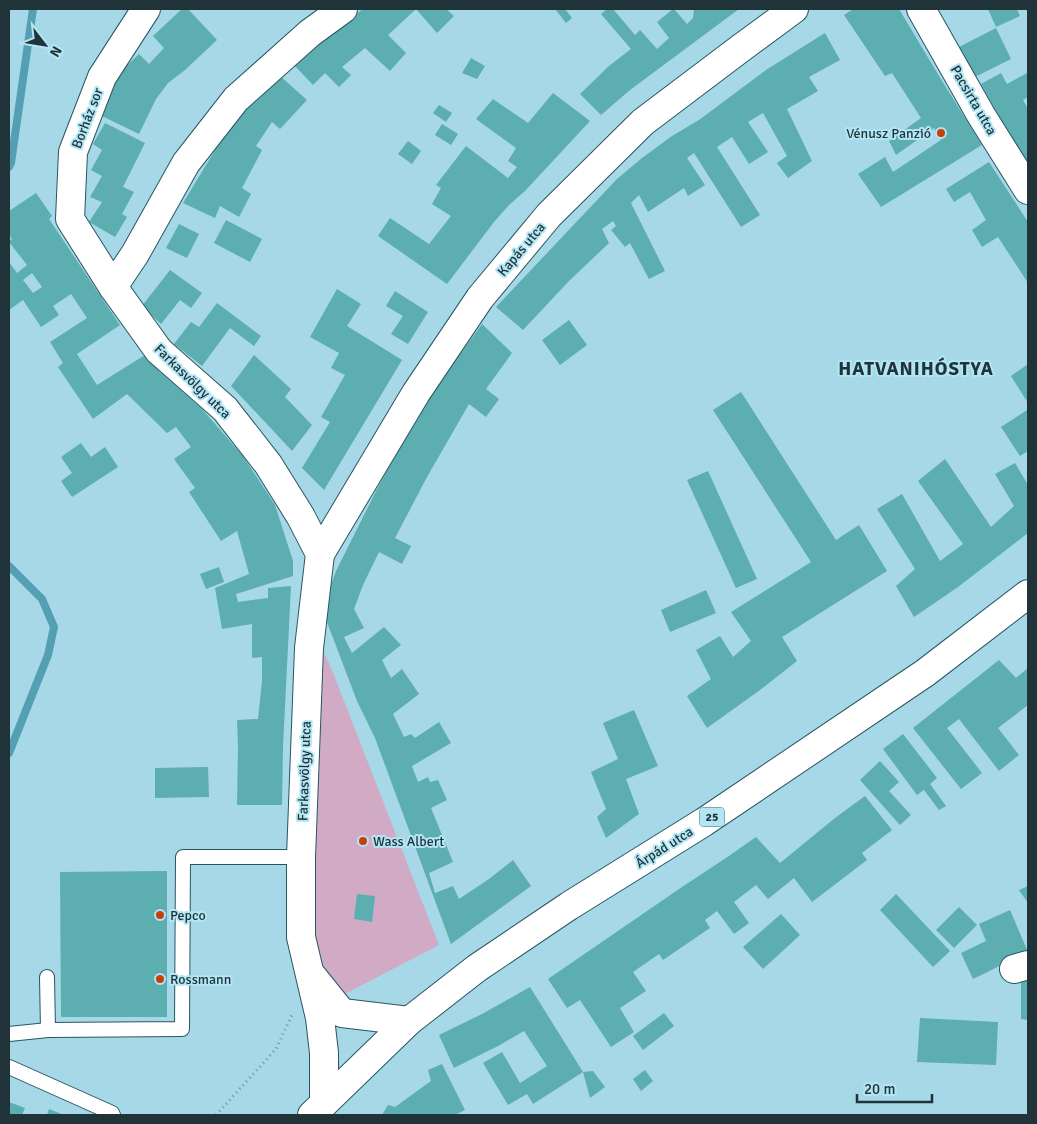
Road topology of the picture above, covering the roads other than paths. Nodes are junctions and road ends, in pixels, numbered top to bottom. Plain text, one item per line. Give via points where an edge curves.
1 (146, 9) edge
2 (342, 9) edge
3 (794, 9) edge
4 (922, 9) edge
5 (1028, 190) edge
6 (113, 288) junction
7 (320, 554) junction
8 (1028, 594) edge
9 (301, 857) junction
10 (310, 974) junction
11 (47, 977) dead end
12 (409, 1021) junction
13 (48, 1030) junction
14 (9, 1034) edge
15 (9, 1067) edge
16 (318, 1109) edge
17 (113, 1115) edge

1 - 6 street, Borház sor via 102,77 73,152 70,219
2 - 6 street via 236,99 186,163
3 - 7 street, Kapás utca via 643,122 549,215 480,298 416,392
4 - 5 street, Pacsirta utca via 981,115
6 - 7 street, Farkasvölgy utca via 159,351 225,410 268,464
7 - 9 street, Farkasvölgy utca via 309,648
8 - 12 street, Árpád utca / 25 via 925,673 704,822 568,906 477,968
9 - 10 street, Farkasvölgy utca via 301,937
9 - 13 lane via 183,858 182,1029
10 - 12 street via 342,1013
10 - 16 street, Farkasvölgy utca via 324,1053
11 - 13 lane
12 - 16 street, Árpád utca / 25
13 - 14 lane
15 - 17 lane

